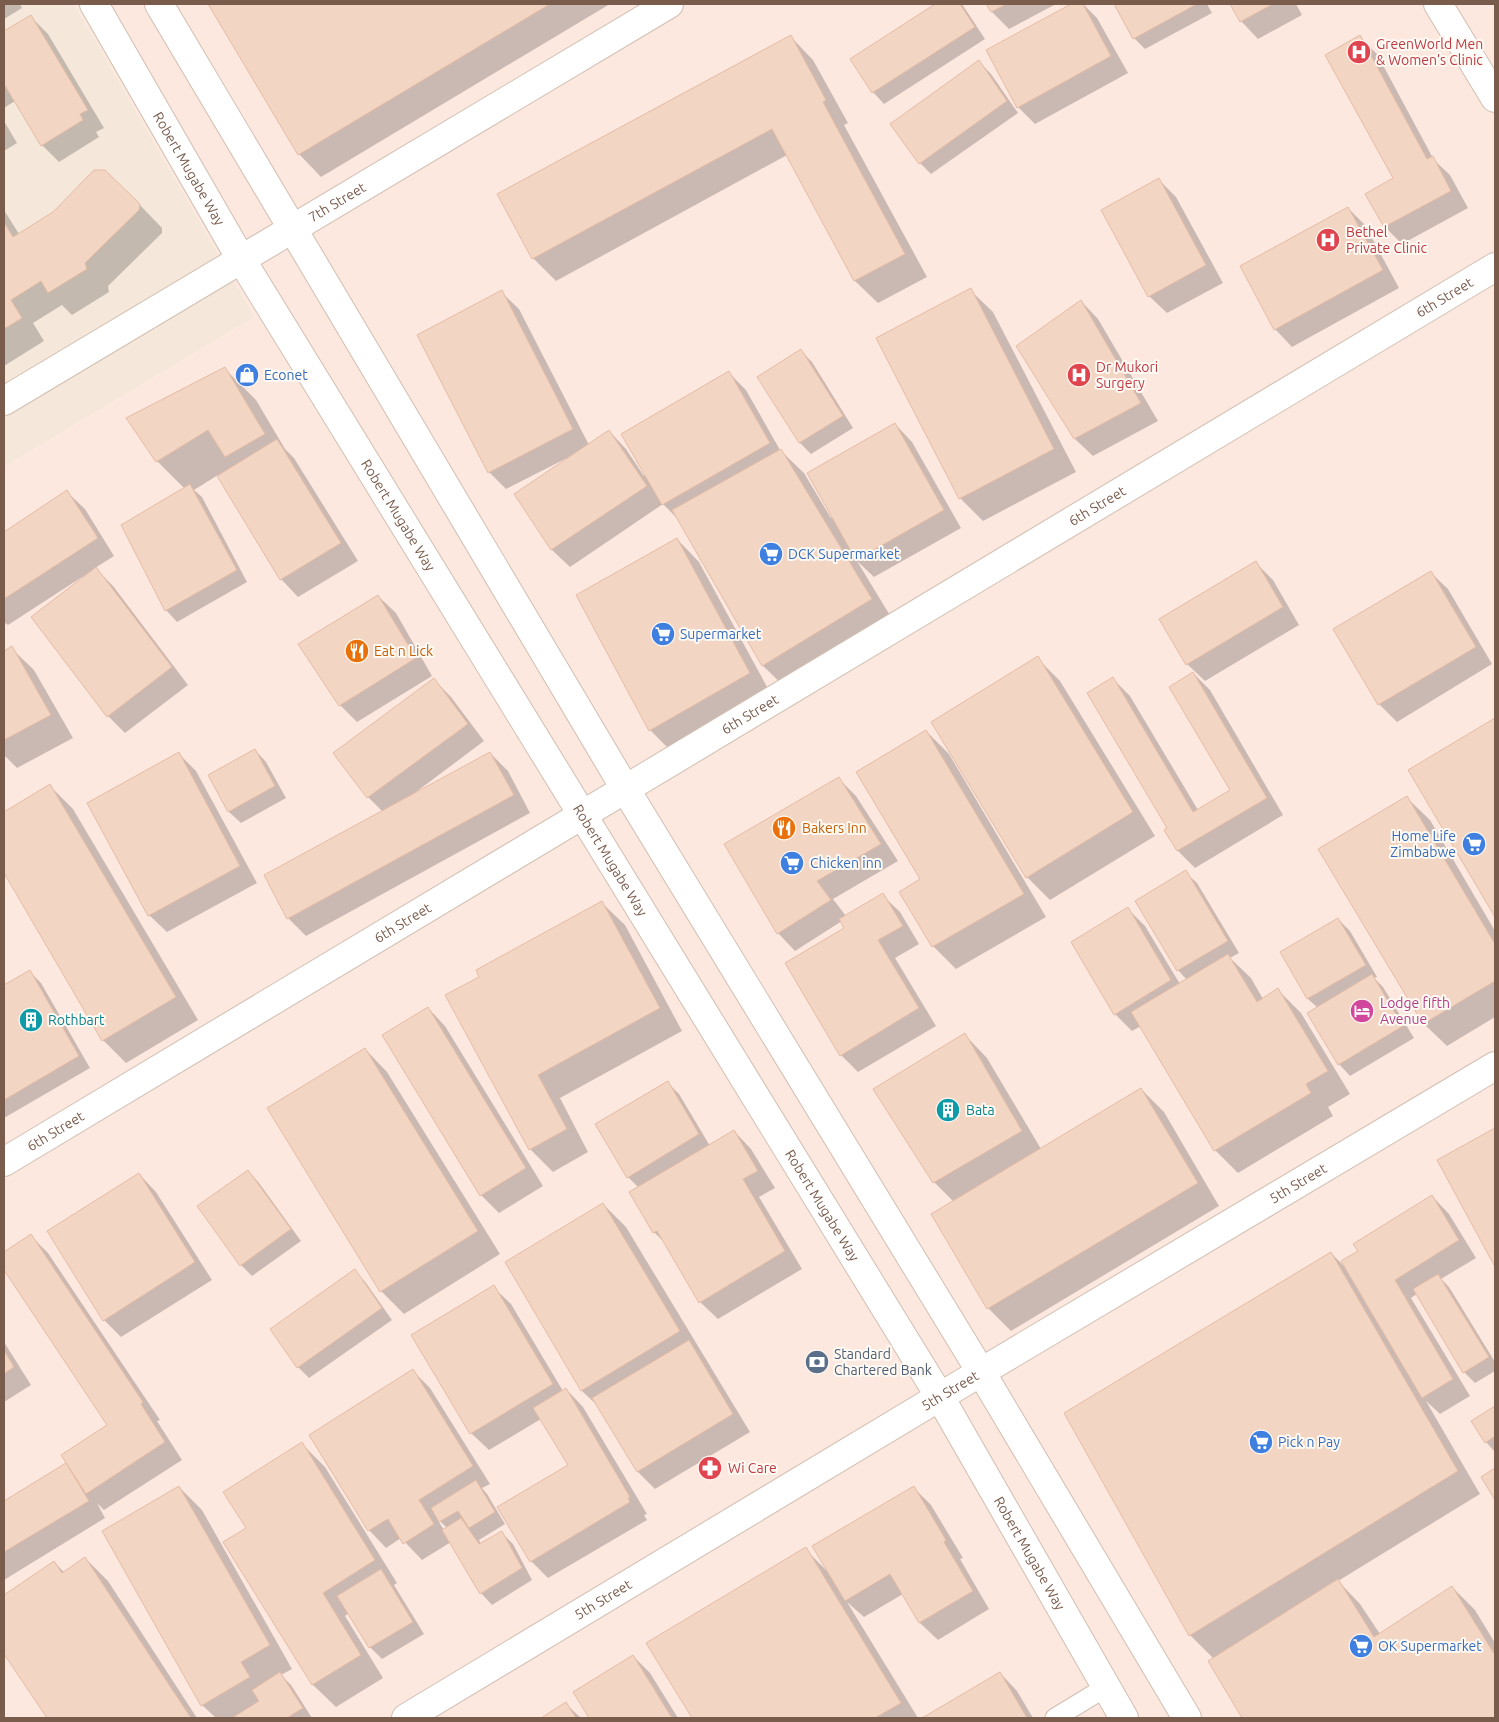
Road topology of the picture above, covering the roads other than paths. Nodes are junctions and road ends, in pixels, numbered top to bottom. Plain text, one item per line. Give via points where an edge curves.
1 (94, 4) edge
2 (159, 4) edge
3 (669, 4) edge
4 (1438, 4) edge
5 (1495, 98) edge
6 (294, 229) junction
7 (241, 259) junction
8 (1495, 267) edge
9 (4, 401) edge
10 (626, 790) junction
11 (582, 816) junction
12 (1495, 1066) edge
13 (4, 1162) edge
14 (981, 1372) junction
15 (940, 1397) junction
16 (1106, 1687) junction
17 (406, 1718) edge
18 (1055, 1718) edge
19 (1124, 1718) edge
20 (1187, 1718) edge

1 - 7 street, Robert Mugabe Way
2 - 6 street
3 - 6 street, 7th Street
4 - 5 street
6 - 7 street, 7th Street
6 - 10 street
7 - 9 street, 7th Street
7 - 11 street, Robert Mugabe Way
8 - 10 street, 6th Street
10 - 11 street, 6th Street
10 - 14 street
11 - 13 street, 6th Street
11 - 15 street, Robert Mugabe Way
12 - 14 street, 5th Street
14 - 15 street, 5th Street
14 - 20 street
15 - 16 street, Robert Mugabe Way
15 - 17 street, 5th Street
16 - 18 lane
16 - 19 street, Robert Mugabe Way

